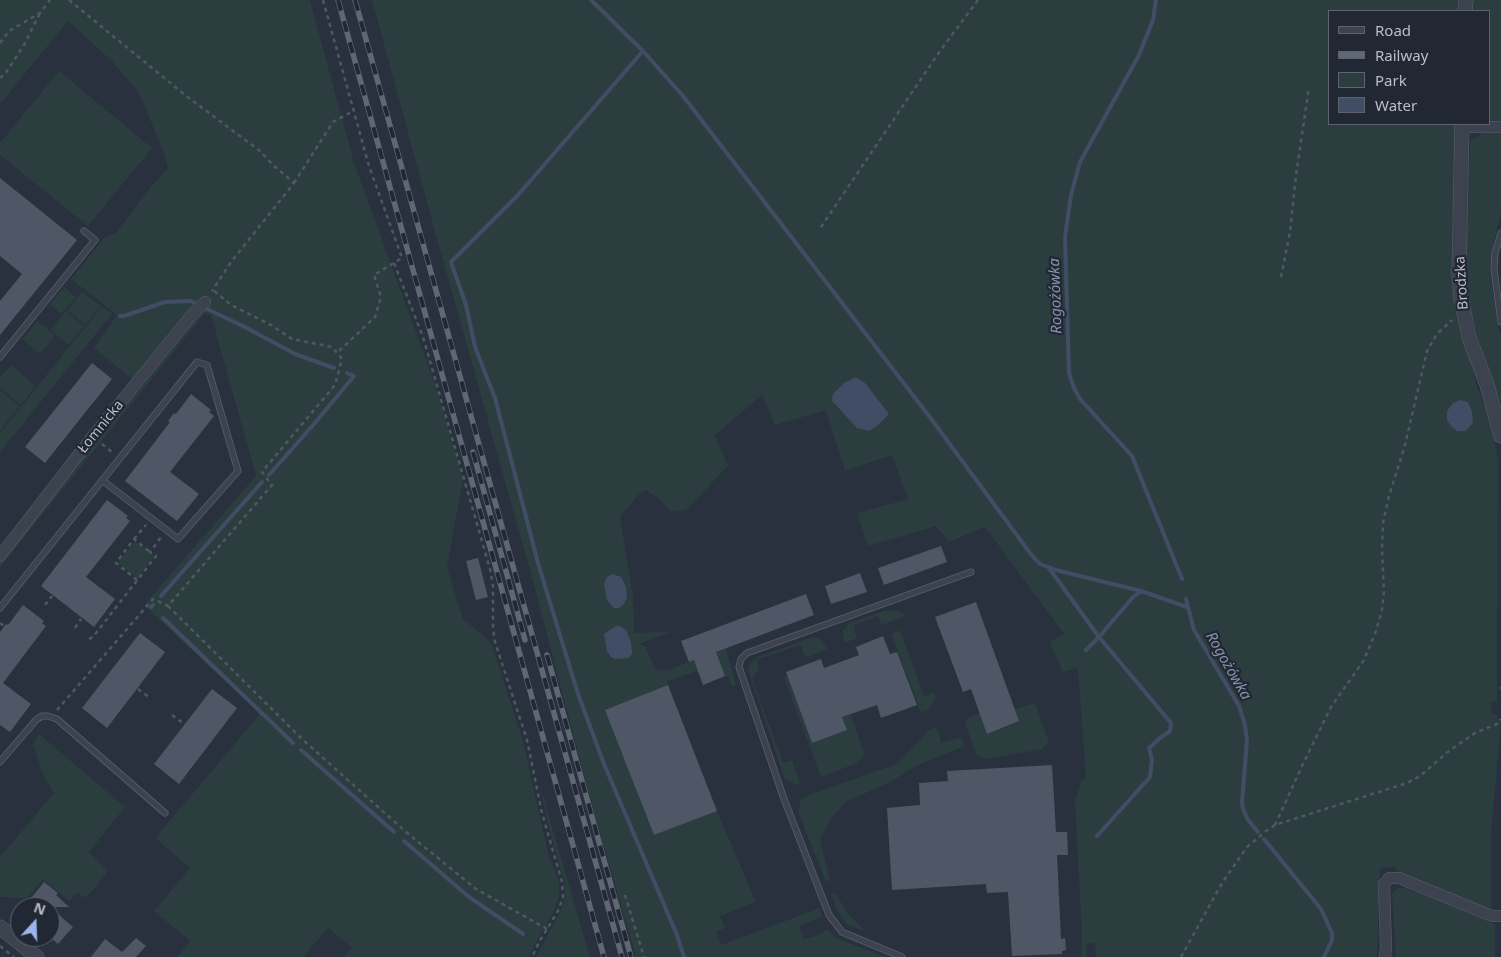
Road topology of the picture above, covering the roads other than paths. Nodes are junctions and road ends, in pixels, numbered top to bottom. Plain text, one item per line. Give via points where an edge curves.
1 (1462, 126) edge
2 (1501, 127) edge
3 (84, 231) dead end
4 (1501, 233) edge
5 (1498, 270) edge
6 (205, 302) road end
7 (1501, 322) edge
8 (0, 357) edge
9 (1501, 436) edge
10 (102, 480) junction
11 (0, 556) edge
12 (972, 572) dead end
13 (0, 608) edge
14 (2, 754) edge
15 (0, 762) edge
16 (165, 814) dead end
17 (1501, 916) edge
18 (0, 927) edge
19 (37, 957) edge
20 (902, 957) edge
21 (1385, 957) edge

1 - 2 street
1 - 9 street, Brodzka via 1461,298 1469,337
3 - 8 lane via 94,240
4 - 5 lane via 1495,253
5 - 7 lane
6 - 11 street, Łomnicka via 93,436
10 - 10 lane via 178,539 238,471 207,365 197,362
10 - 13 lane
12 - 20 lane via 748,653 741,659 740,667 784,799 829,915 842,932
14 - 15 lane
14 - 16 lane via 36,720 42,716 51,717
17 - 21 street via 1492,916 1399,878 1389,878 1384,884
18 - 19 street

